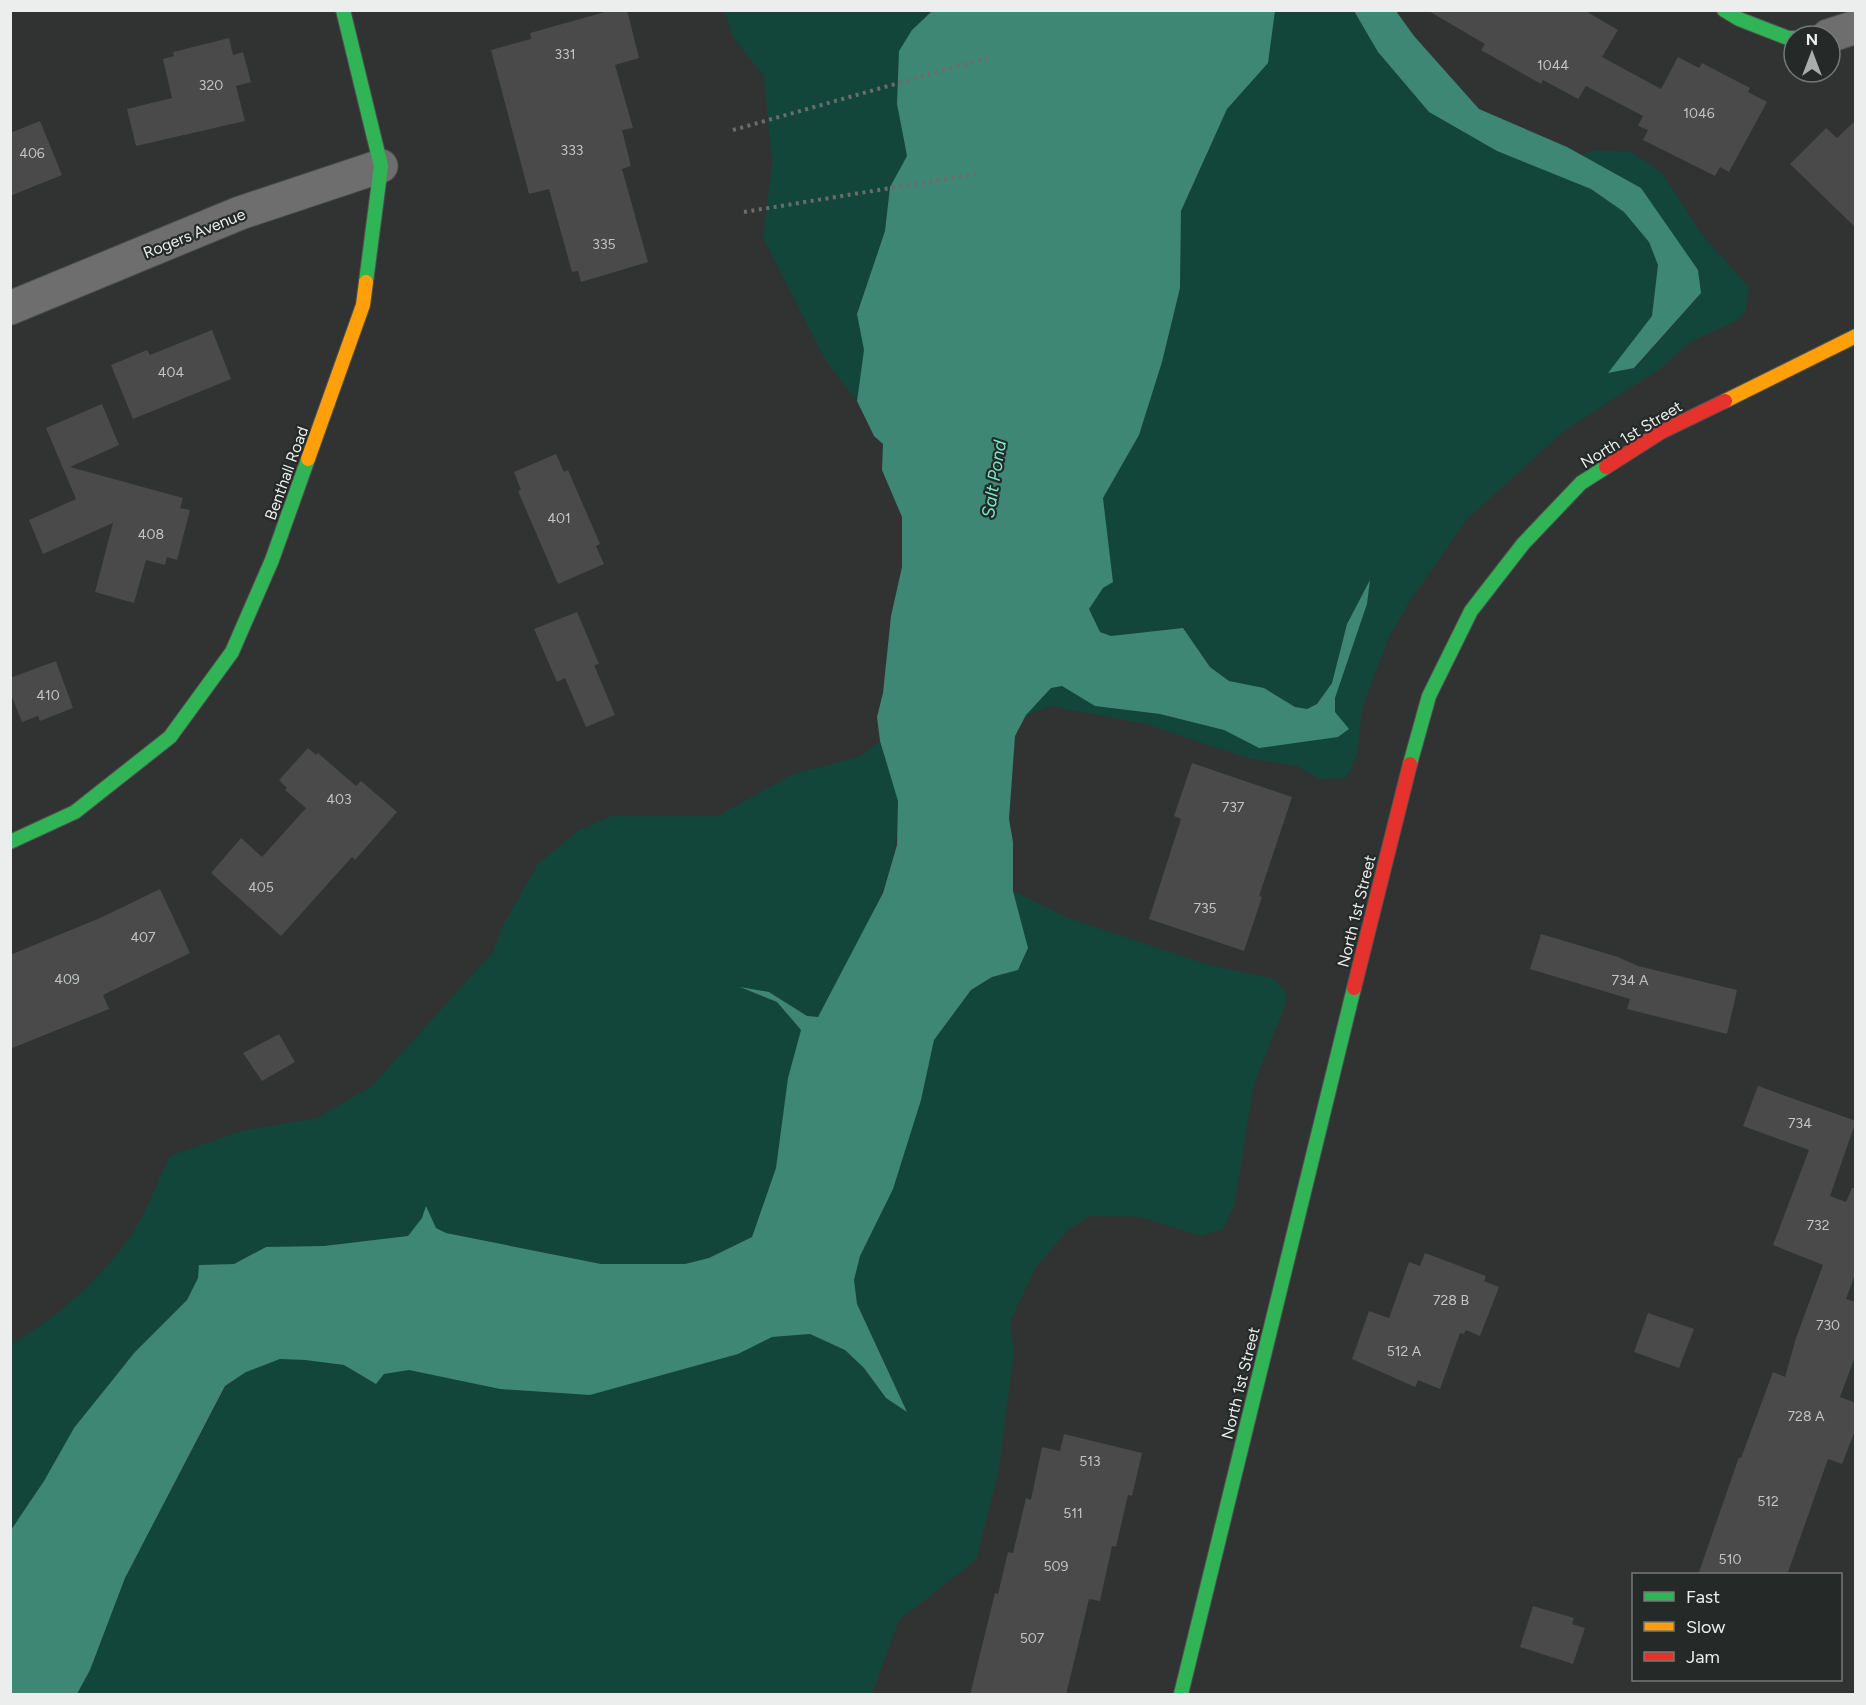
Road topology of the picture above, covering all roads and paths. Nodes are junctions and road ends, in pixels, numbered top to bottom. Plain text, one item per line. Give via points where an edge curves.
1 (343, 10) edge
2 (1724, 10) edge
3 (1782, 36) edge
4 (987, 58) dead end
5 (733, 130) dead end
6 (381, 166) junction
7 (976, 174) dead end
8 (744, 212) dead end
9 (10, 309) edge
10 (1856, 336) edge
11 (10, 842) edge
12 (1181, 1695) edge

1 - 6 street, Benthall Road
2 - 3 street via 1739,20
4 - 5 path
6 - 9 street, Rogers Avenue via 240,213
6 - 11 street, Benthall Road via 363,305 272,560 232,652 170,737 75,812
7 - 8 path
10 - 12 street, North 1st Street via 1660,432 1581,483 1523,544 1471,611 1429,696 1404,786

